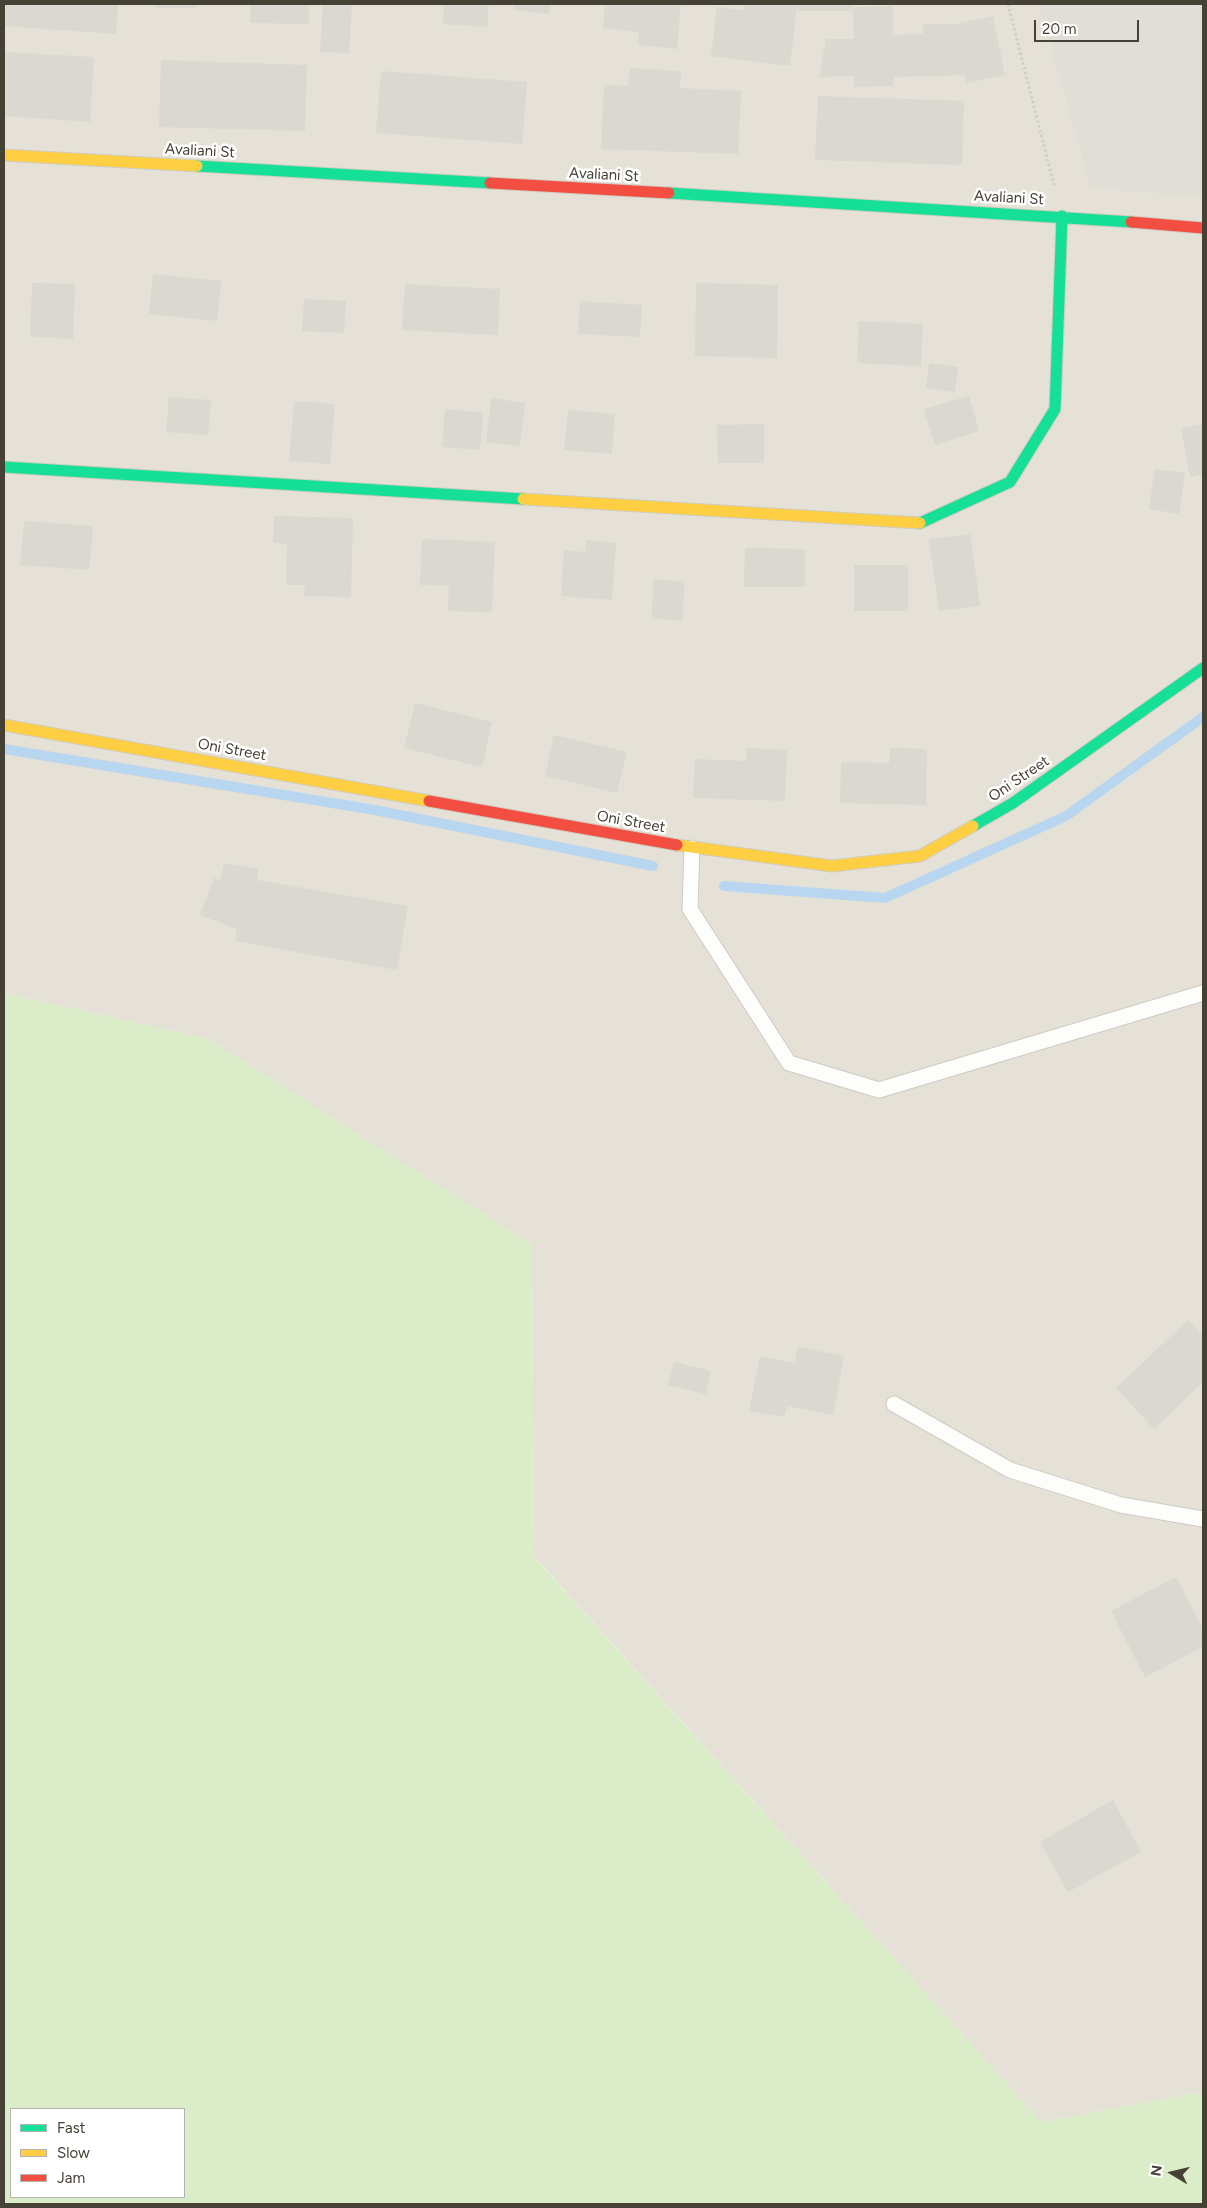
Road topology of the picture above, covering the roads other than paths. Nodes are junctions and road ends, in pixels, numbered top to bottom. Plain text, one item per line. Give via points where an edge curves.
1 (4, 155) edge
2 (1062, 216) junction
3 (1203, 228) edge
4 (4, 467) edge
5 (1203, 668) edge
6 (4, 724) edge
7 (692, 848) junction
8 (1203, 993) edge
9 (894, 1404) dead end
10 (1203, 1519) edge

1 - 2 street, Avaliani St
2 - 3 street, Avaliani St
2 - 4 street via 1055,409 1010,482 924,523
5 - 7 street, Oni Street via 1013,803 920,856 832,866
6 - 7 street, Oni Street
7 - 8 lane via 690,909 789,1063 879,1090
9 - 10 lane via 1010,1470 1121,1505

